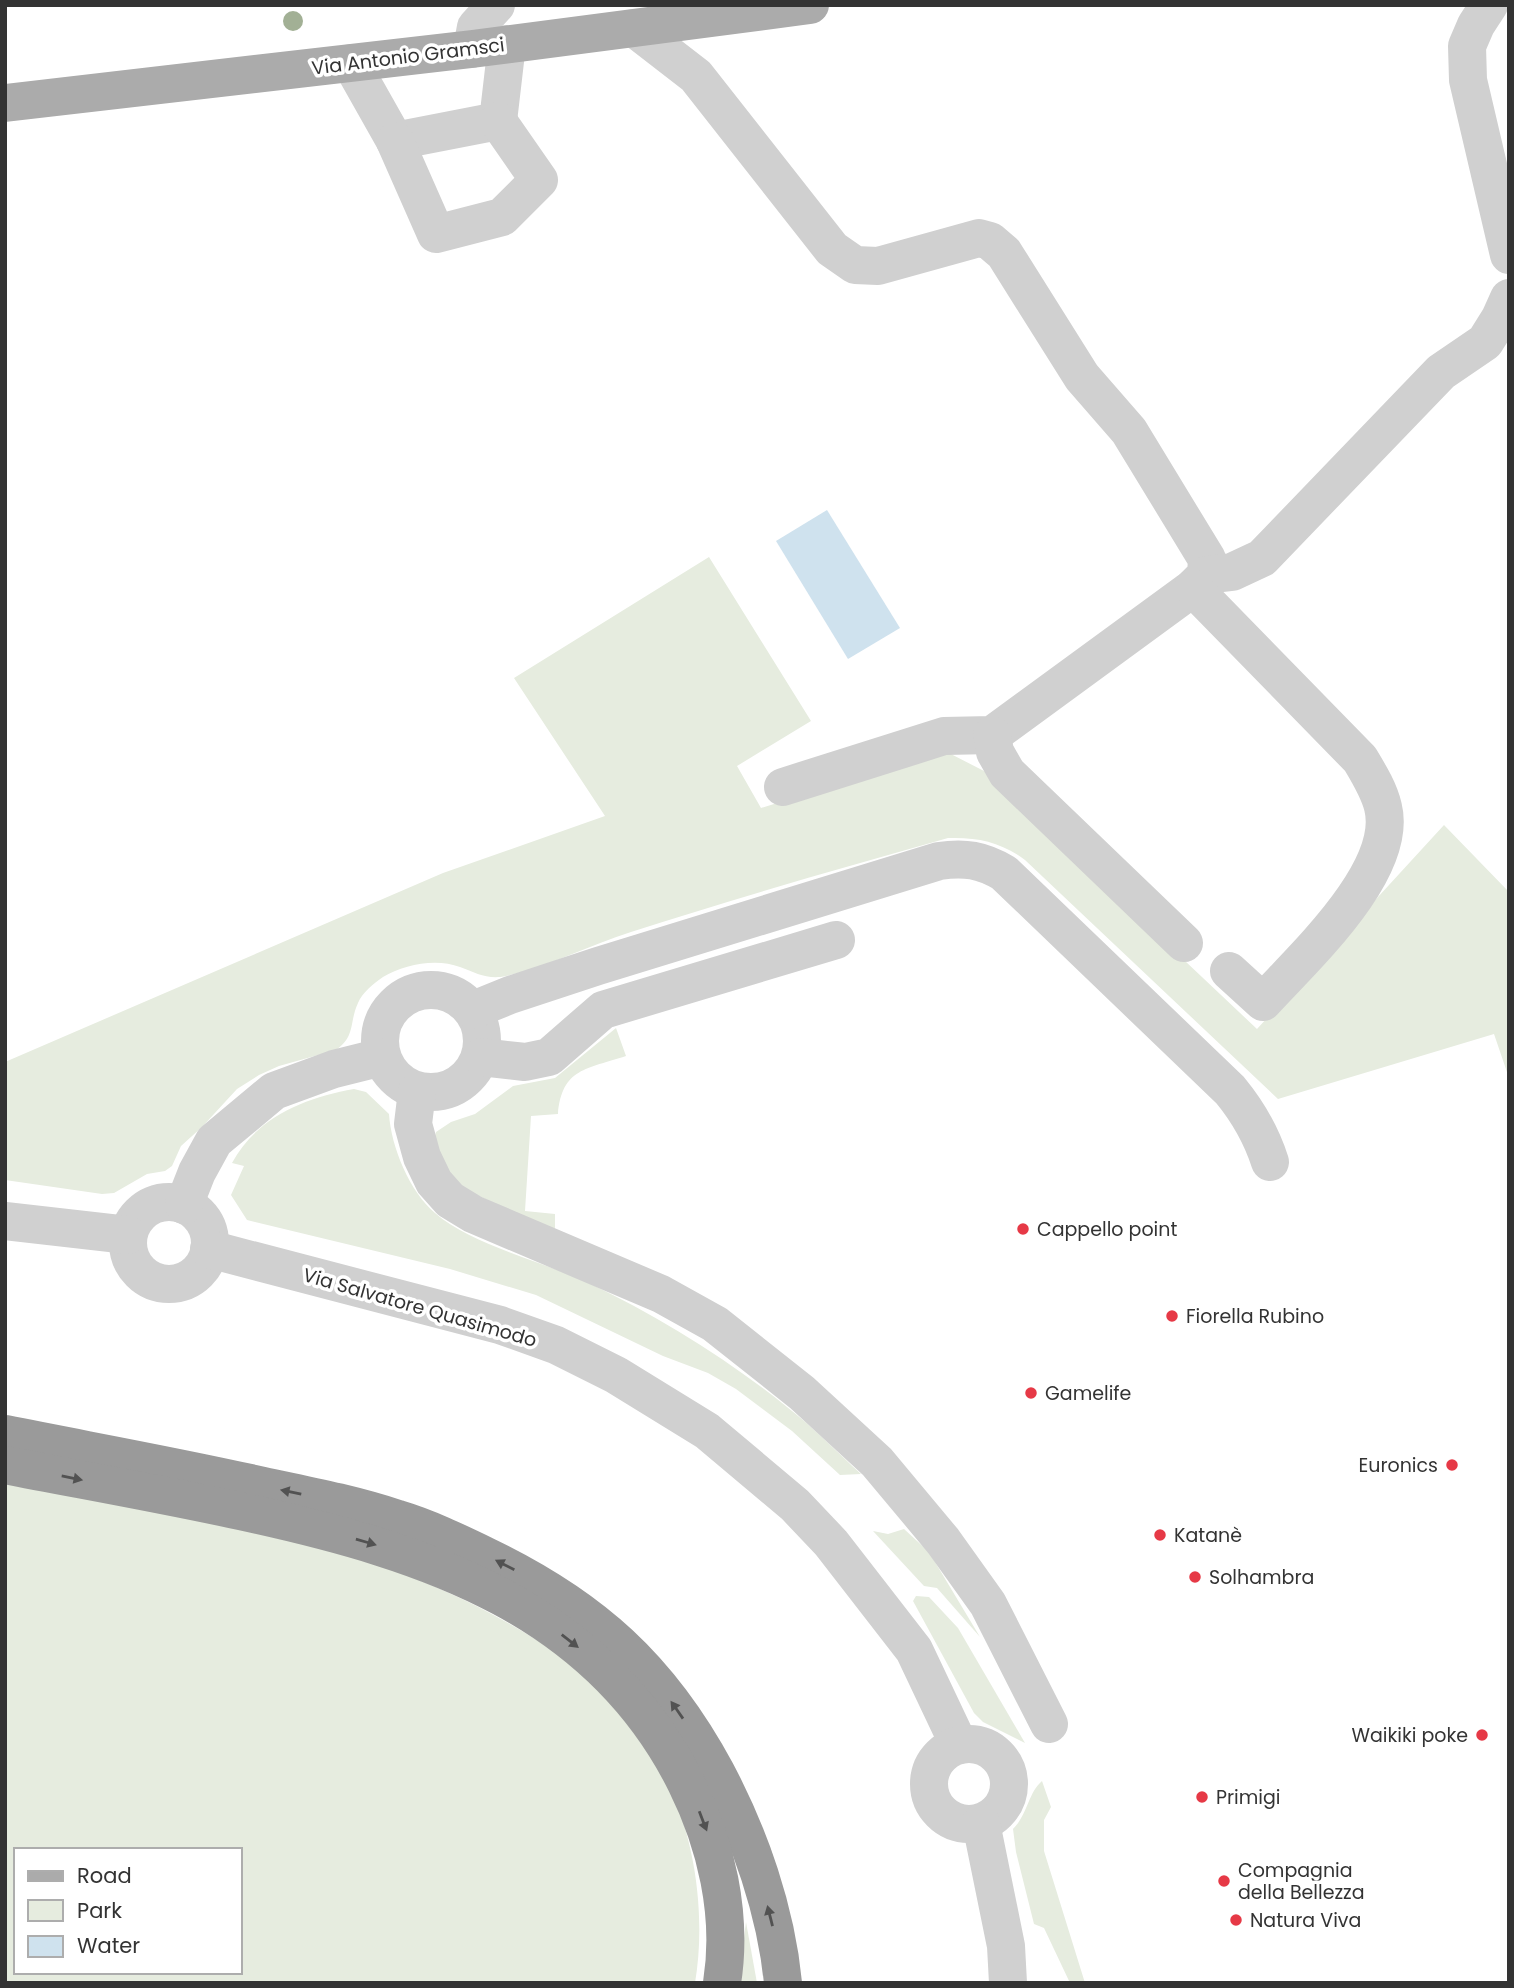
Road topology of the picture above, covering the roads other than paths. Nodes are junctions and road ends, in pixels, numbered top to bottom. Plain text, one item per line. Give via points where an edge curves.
1 (496, 5) edge
2 (810, 5) edge
3 (1489, 5) edge
4 (634, 28) junction
5 (490, 47) junction
6 (351, 63) junction
7 (5, 103) edge
8 (498, 121) junction
9 (395, 141) junction
10 (1509, 255) edge
11 (1509, 298) edge
12 (1200, 582) junction
13 (992, 735) junction
14 (783, 787) dead end
15 (836, 940) dead end
16 (1184, 943) dead end
17 (1229, 971) dead end
18 (473, 1010) junction
19 (382, 1057) junction
20 (481, 1057) junction
21 (417, 1091) junction
22 (1270, 1163) dead end
23 (184, 1205) junction
24 (5, 1221) edge
25 (128, 1235) junction
26 (209, 1249) junction
27 (5, 1434) edge
28 (5, 1465) edge
29 (1049, 1724) dead end
30 (959, 1745) junction
31 (981, 1823) junction
32 (722, 1983) edge
33 (783, 1983) edge
34 (1008, 1983) edge

1 - 5 street via 476,27
2 - 4 main road, Via Antonio Gramsci
3 - 10 street via 1467,47 1468,80
4 - 5 main road, Via Antonio Gramsci
4 - 12 street via 696,76 832,249 855,265 878,266 979,238 1004,253 1082,377 1129,430 1151,464 1207,559
5 - 6 main road, Via Antonio Gramsci
5 - 8 street
6 - 7 main road, Via Antonio Gramsci
6 - 9 street
8 - 9 street
8 - 9 street via 539,180 502,217 436,234
11 - 12 street via 1485,342 1441,372 1262,558
12 - 13 street
12 - 17 street via 1360,759 1384,810 1383,841 1373,868 1347,909 1263,1002
13 - 14 street via 944,736
13 - 16 street via 1007,773
15 - 20 street via 603,1010 549,1057 526,1062
18 - 19 street via 440,990 415,992 401,999 382,1025
18 - 20 street via 482,1033
18 - 22 street via 598,966 939,861 976,860 1004,873 1230,1090 1249,1113
19 - 21 street via 390,1072
19 - 23 street via 275,1091 214,1141
20 - 21 street via 463,1082 448,1090
21 - 29 street via 413,1124 422,1157 434,1182 450,1200 473,1214 661,1293 715,1324 802,1393 877,1462 988,1604
23 - 25 street via 166,1202 149,1207 135,1219
23 - 26 street via 204,1223
24 - 25 street
25 - 26 street via 128,1252 135,1267 164,1284 194,1276
26 - 30 street, Via Salvatore Quasimodo via 556,1345 616,1375 707,1431 795,1505 831,1543 914,1650
33 -> 27 highway via 747,1839 704,1750 652,1675 622,1644 557,1594 451,1539 400,1519 219,1476
28 -> 32 highway via 323,1529 439,1567 543,1620 632,1698 688,1787 711,1844 722,1890
30 - 31 street via 944,1752 934,1765 929,1780 931,1796 950,1820
30 - 31 street via 988,1749 1022,1768 1005,1803
31 - 34 street via 1006,1946

